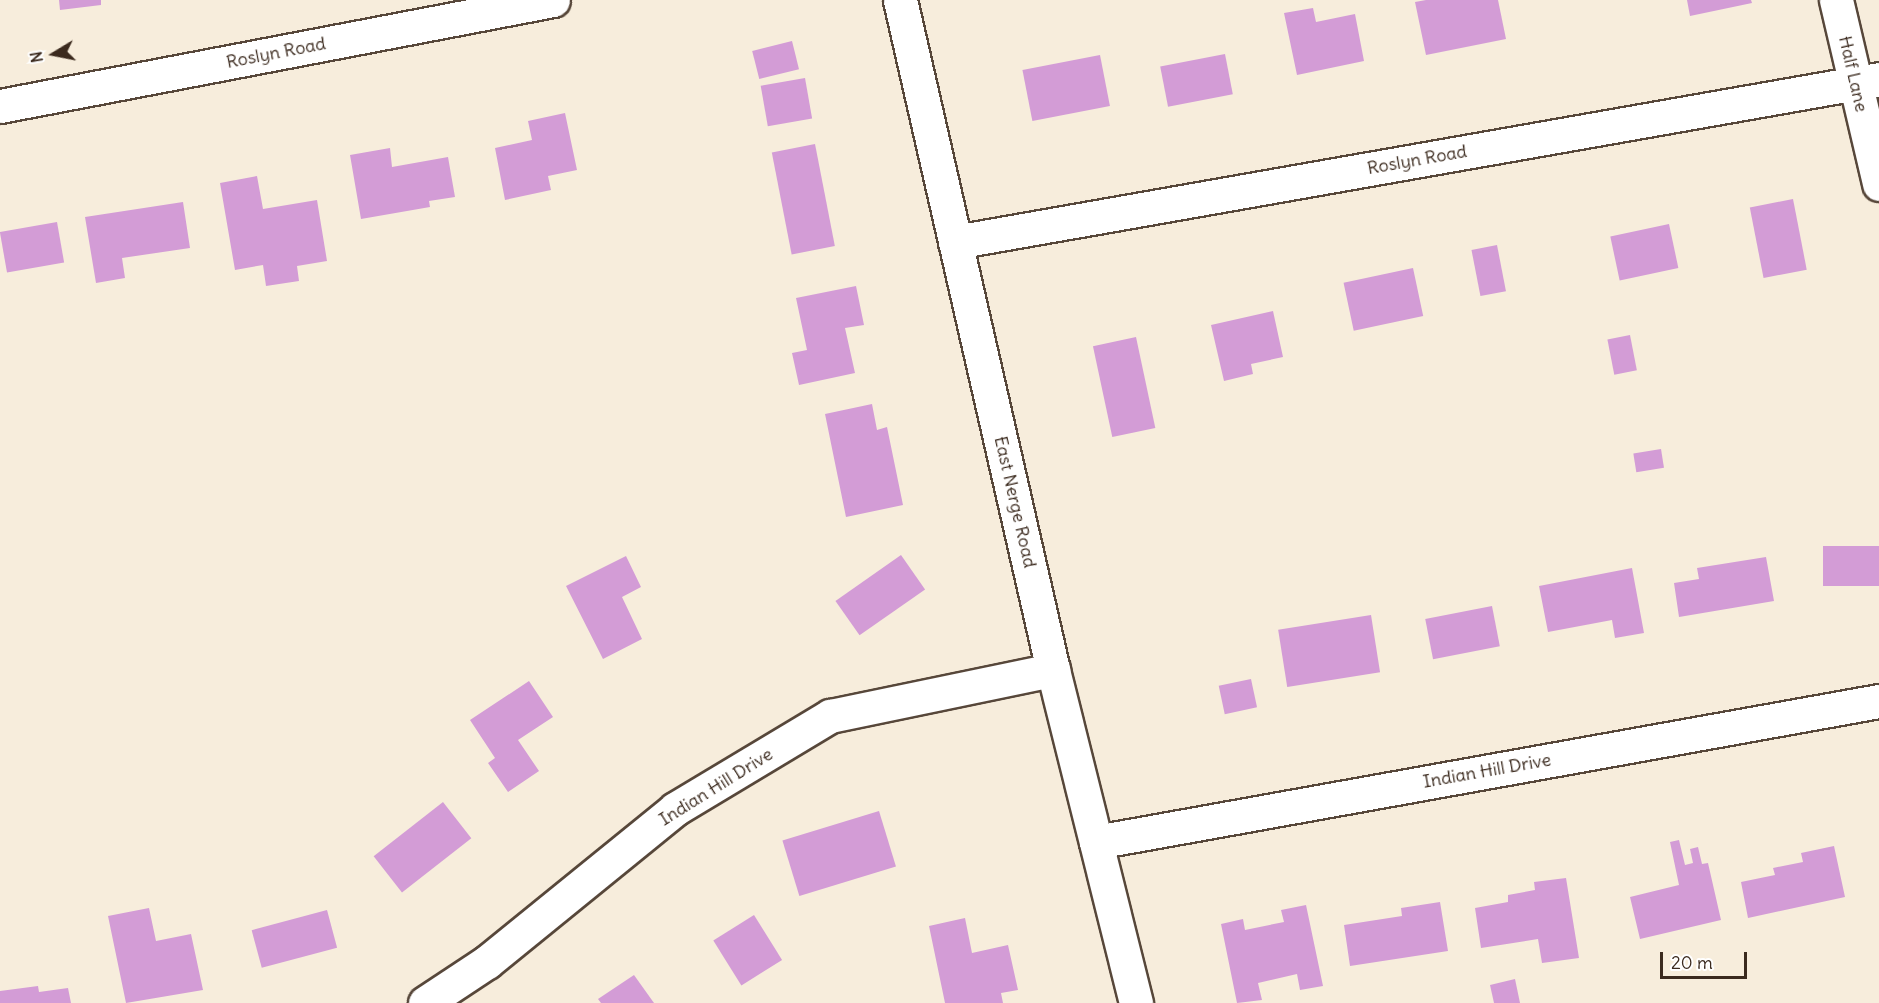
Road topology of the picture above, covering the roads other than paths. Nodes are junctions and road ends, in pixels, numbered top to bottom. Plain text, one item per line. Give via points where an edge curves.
1 (553, 0) edge
2 (900, 0) edge
3 (1836, 0) edge
4 (1867, 81) edge
5 (0, 106) edge
6 (1879, 184) edge
7 (955, 242) junction
8 (1053, 670) junction
9 (1879, 701) edge
10 (1096, 842) junction
11 (425, 1003) edge
12 (1136, 1003) edge

1 - 5 street, Roslyn Road
2 - 7 street, East Nerge Road
3 - 4 street, Half Lane
4 - 6 street, Half Lane
4 - 7 street, Roslyn Road
7 - 8 street, East Nerge Road
8 - 10 street, East Nerge Road
8 - 11 street, Indian Hill Drive via 830,716 675,809 487,962
9 - 10 street, Indian Hill Drive
10 - 12 street, East Nerge Road

